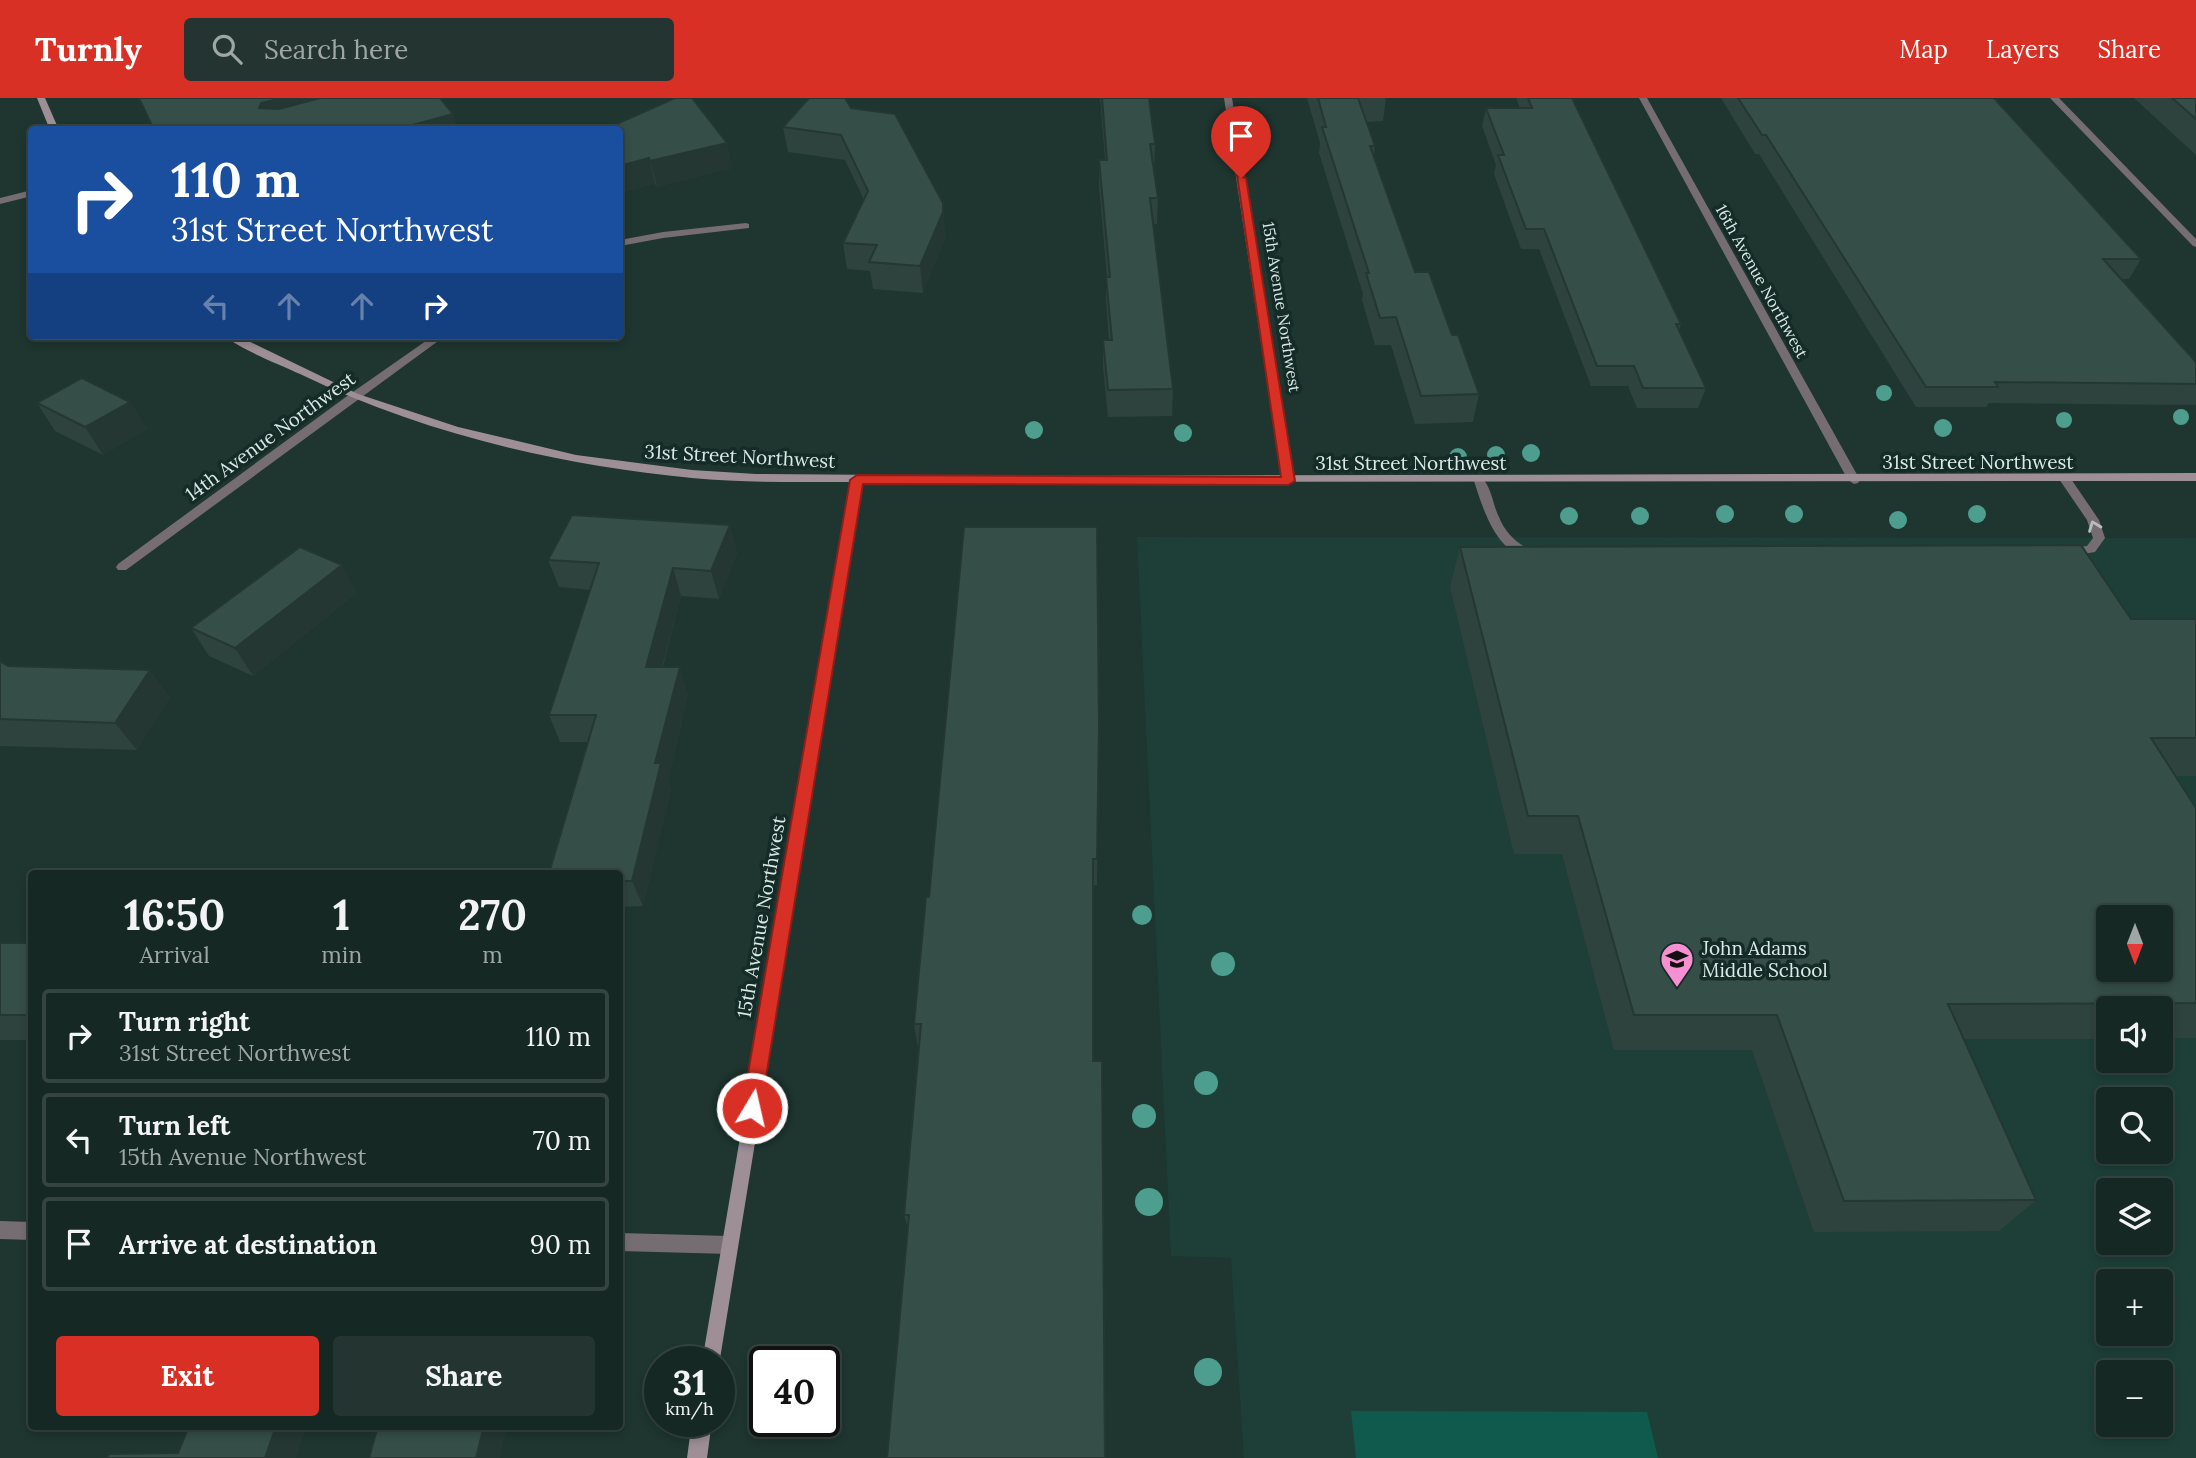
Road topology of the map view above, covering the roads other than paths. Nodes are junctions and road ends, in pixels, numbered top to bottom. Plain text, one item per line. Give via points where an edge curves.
1 (41, 98) edge
2 (1228, 98) edge
3 (1643, 98) edge
4 (2054, 98) edge
5 (53, 126) edge
6 (28, 194) edge
7 (0, 201) edge
8 (746, 226) dead end
9 (623, 242) edge
10 (2196, 244) edge
11 (238, 340) edge
12 (434, 340) edge
13 (354, 396) junction
14 (2196, 477) edge
15 (2065, 479) junction
16 (857, 480) junction
17 (1854, 480) junction
18 (1288, 481) junction
19 (1480, 481) junction
20 (2050, 553) edge
21 (1551, 557) edge
22 (122, 567) dead end
23 (0, 1230) edge
24 (28, 1231) edge
25 (623, 1242) edge
26 (729, 1245) junction
27 (713, 1346) edge
28 (700, 1437) edge
29 (697, 1458) edge

1 - 5 street
2 - 18 street, 15th Avenue Northwest
3 - 17 street, 16th Avenue Northwest
4 - 10 street
6 - 7 street
8 - 9 street
11 - 13 street, 31st Street Northwest
12 - 13 street, 14th Avenue Northwest
13 - 16 street, 31st Street Northwest via 455,430 576,459 718,475
13 - 22 street, 14th Avenue Northwest
14 - 15 street, 31st Street Northwest
15 - 17 street, 31st Street Northwest
20 -> 15 street via 2091,549 2099,538 2093,520
16 - 18 street, 31st Street Northwest
16 - 26 street, 15th Avenue Northwest
17 - 19 street, 31st Street Northwest
18 - 19 street, 31st Street Northwest
19 - 21 street via 1503,538 1523,551
23 - 24 street
25 - 26 street
26 - 27 street, 15th Avenue Northwest
28 - 29 street

